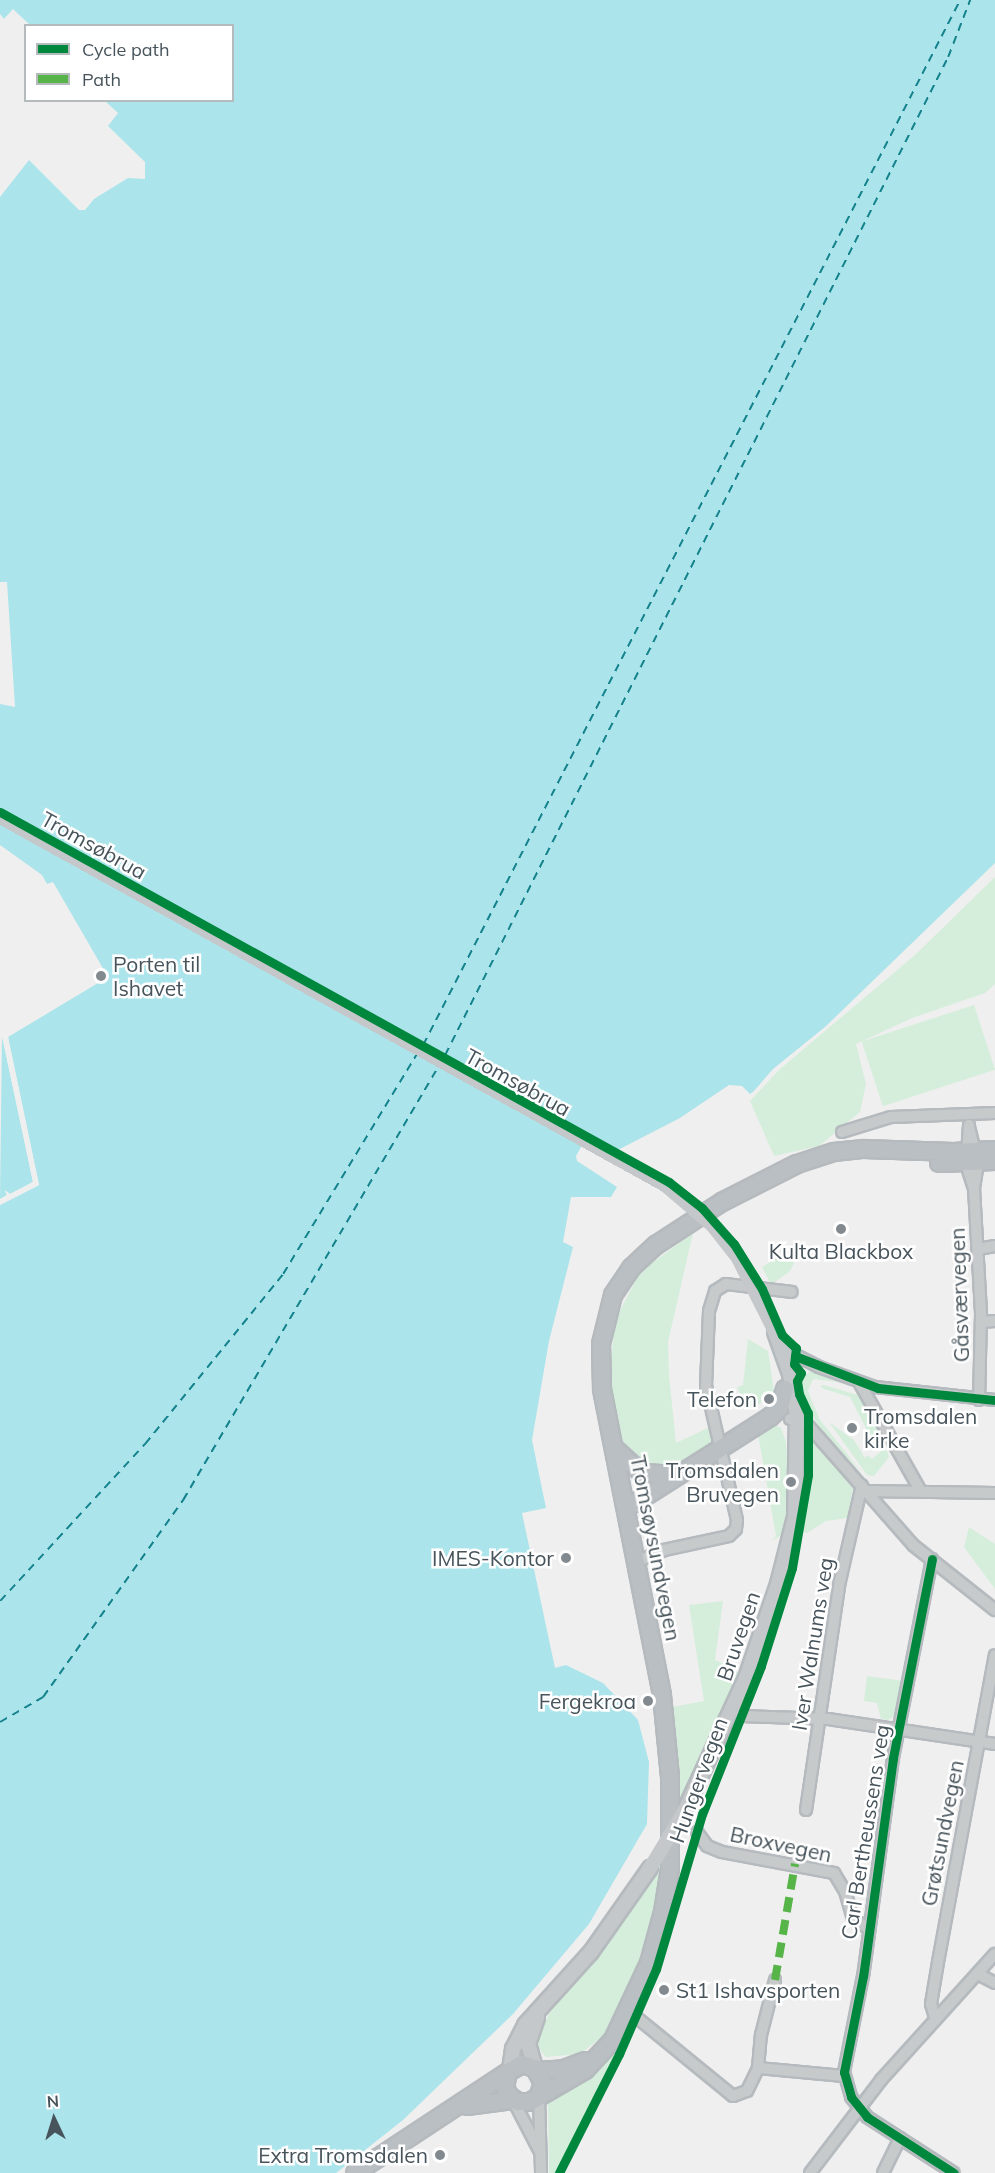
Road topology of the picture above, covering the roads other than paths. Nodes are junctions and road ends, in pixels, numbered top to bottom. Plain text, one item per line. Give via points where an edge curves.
1 (0, 817) edge
2 (995, 1113) edge
3 (968, 1114) junction
4 (842, 1132) dead end
5 (995, 1149) edge
6 (972, 1158) junction
7 (995, 1161) edge
8 (995, 1246) edge
9 (978, 1249) junction
10 (792, 1292) dead end
11 (995, 1321) edge
12 (981, 1322) junction
13 (775, 1332) joint
14 (780, 1347) junction
15 (813, 1365) junction
16 (859, 1382) junction
17 (787, 1383) junction
18 (979, 1400) junction
19 (995, 1400) edge
20 (794, 1419) junction
21 (613, 1447) junction
22 (719, 1450) junction
23 (684, 1472) junction
24 (864, 1488) junction
25 (920, 1490) junction
26 (995, 1492) edge
27 (625, 1506) junction
28 (932, 1559) junction
29 (636, 1562) junction
30 (995, 1610) edge
31 (995, 1655) edge
32 (741, 1716) dead end
33 (819, 1718) junction
34 (898, 1729) junction
35 (979, 1741) junction
36 (995, 1743) edge
37 (806, 1809) dead end
38 (697, 1832) dead end
39 (868, 1928) junction
40 (995, 1954) edge
41 (978, 1974) junction
42 (775, 1980) dead end
43 (995, 1983) edge
44 (630, 2012) junction
45 (539, 2013) junction
46 (935, 2017) junction
47 (600, 2055) junction
48 (758, 2068) junction
49 (536, 2069) junction
50 (509, 2071) junction
51 (844, 2076) junction
52 (539, 2095) junction
53 (513, 2100) junction
54 (859, 2108) junction
55 (441, 2115) junction
56 (900, 2139) junction
57 (540, 2151) junction
58 (355, 2173) edge
59 (541, 2173) edge
60 (810, 2173) edge
61 (883, 2173) edge
62 (954, 2173) edge

1 - 13 main road, Tromsøbrua, bridge via 665,1185 712,1225 738,1258
2 - 3 street
3 - 4 street via 891,1118
3 - 6 street, Gåsværvegen
5 - 6 highway, Tromsøysundvegen
6 - 7 highway, Tromsøysundvegen
6 - 9 street, Gåsværvegen
6 - 21 highway, Tromsøysundvegen via 876,1148 825,1156 773,1175 656,1245 625,1275 607,1311 601,1344 602,1388
8 - 9 street
9 - 12 street, Gåsværvegen
10 - 22 street via 729,1283 714,1293 707,1321 705,1378
11 - 12 street
12 - 18 street, Gåsværvegen
13 - 14 main road, Bruvegen
14 - 15 street
14 - 17 main road, Bruvegen
15 - 16 street
15 - 17 street via 797,1368
16 - 18 street via 891,1391
16 - 25 street
17 - 20 main road, Bruvegen
17 - 22 highway via 779,1409 770,1418
18 - 19 street
20 - 24 street via 821,1438
20 - 45 main road, Bruvegen, bridge via 797,1464 792,1533 763,1630 728,1723 684,1812 650,1868 591,1952
21 - 23 highway via 632,1466 649,1475
21 - 27 highway, Tromsøysundvegen
22 - 23 highway
22 - 29 street via 737,1520 735,1532
23 - 27 highway
24 - 25 street
24 - 28 street via 896,1527
24 - 33 street, Iver Walnums veg via 840,1581
25 - 26 street
27 - 29 highway, Tromsøysundvegen
28 - 30 street
28 - 34 street, Carl Bertheussens veg
29 - 44 highway, Tromsøysundvegen via 666,1728 671,1834 663,1912 650,1963
31 - 35 street, Grøtsundvegen
32 - 33 street
33 - 34 street
33 - 37 street, Iver Walnums veg
34 - 35 street
34 - 39 street, Carl Bertheussens veg
35 - 36 street
35 - 46 street, Grøtsundvegen via 931,2004
38 - 39 street, Broxvegen via 707,1846 722,1852 834,1873 841,1881 853,1919
39 - 51 street, Carl Bertheussens veg
40 - 41 street
41 - 43 street
41 - 46 street
42 - 48 street via 761,2035
44 - 47 highway, Tromsøysundvegen
44 - 48 street via 733,2096 747,2091
45 - 49 main road via 528,2044
45 - 50 main road via 517,2039
46 - 54 street
47 - 49 highway via 569,2068
47 - 52 highway, Tromsøysundvegen via 580,2074
48 - 51 street
49 - 50 highway via 522,2064
49 - 52 highway via 543,2083
50 - 53 highway via 505,2087
50 - 55 highway
51 - 54 street
52 - 53 highway via 524,2103
52 - 57 street
53 - 55 highway via 483,2101
53 - 57 street
54 - 56 street
54 - 60 street
55 - 58 highway
56 - 61 street
56 - 62 street
57 - 59 street

